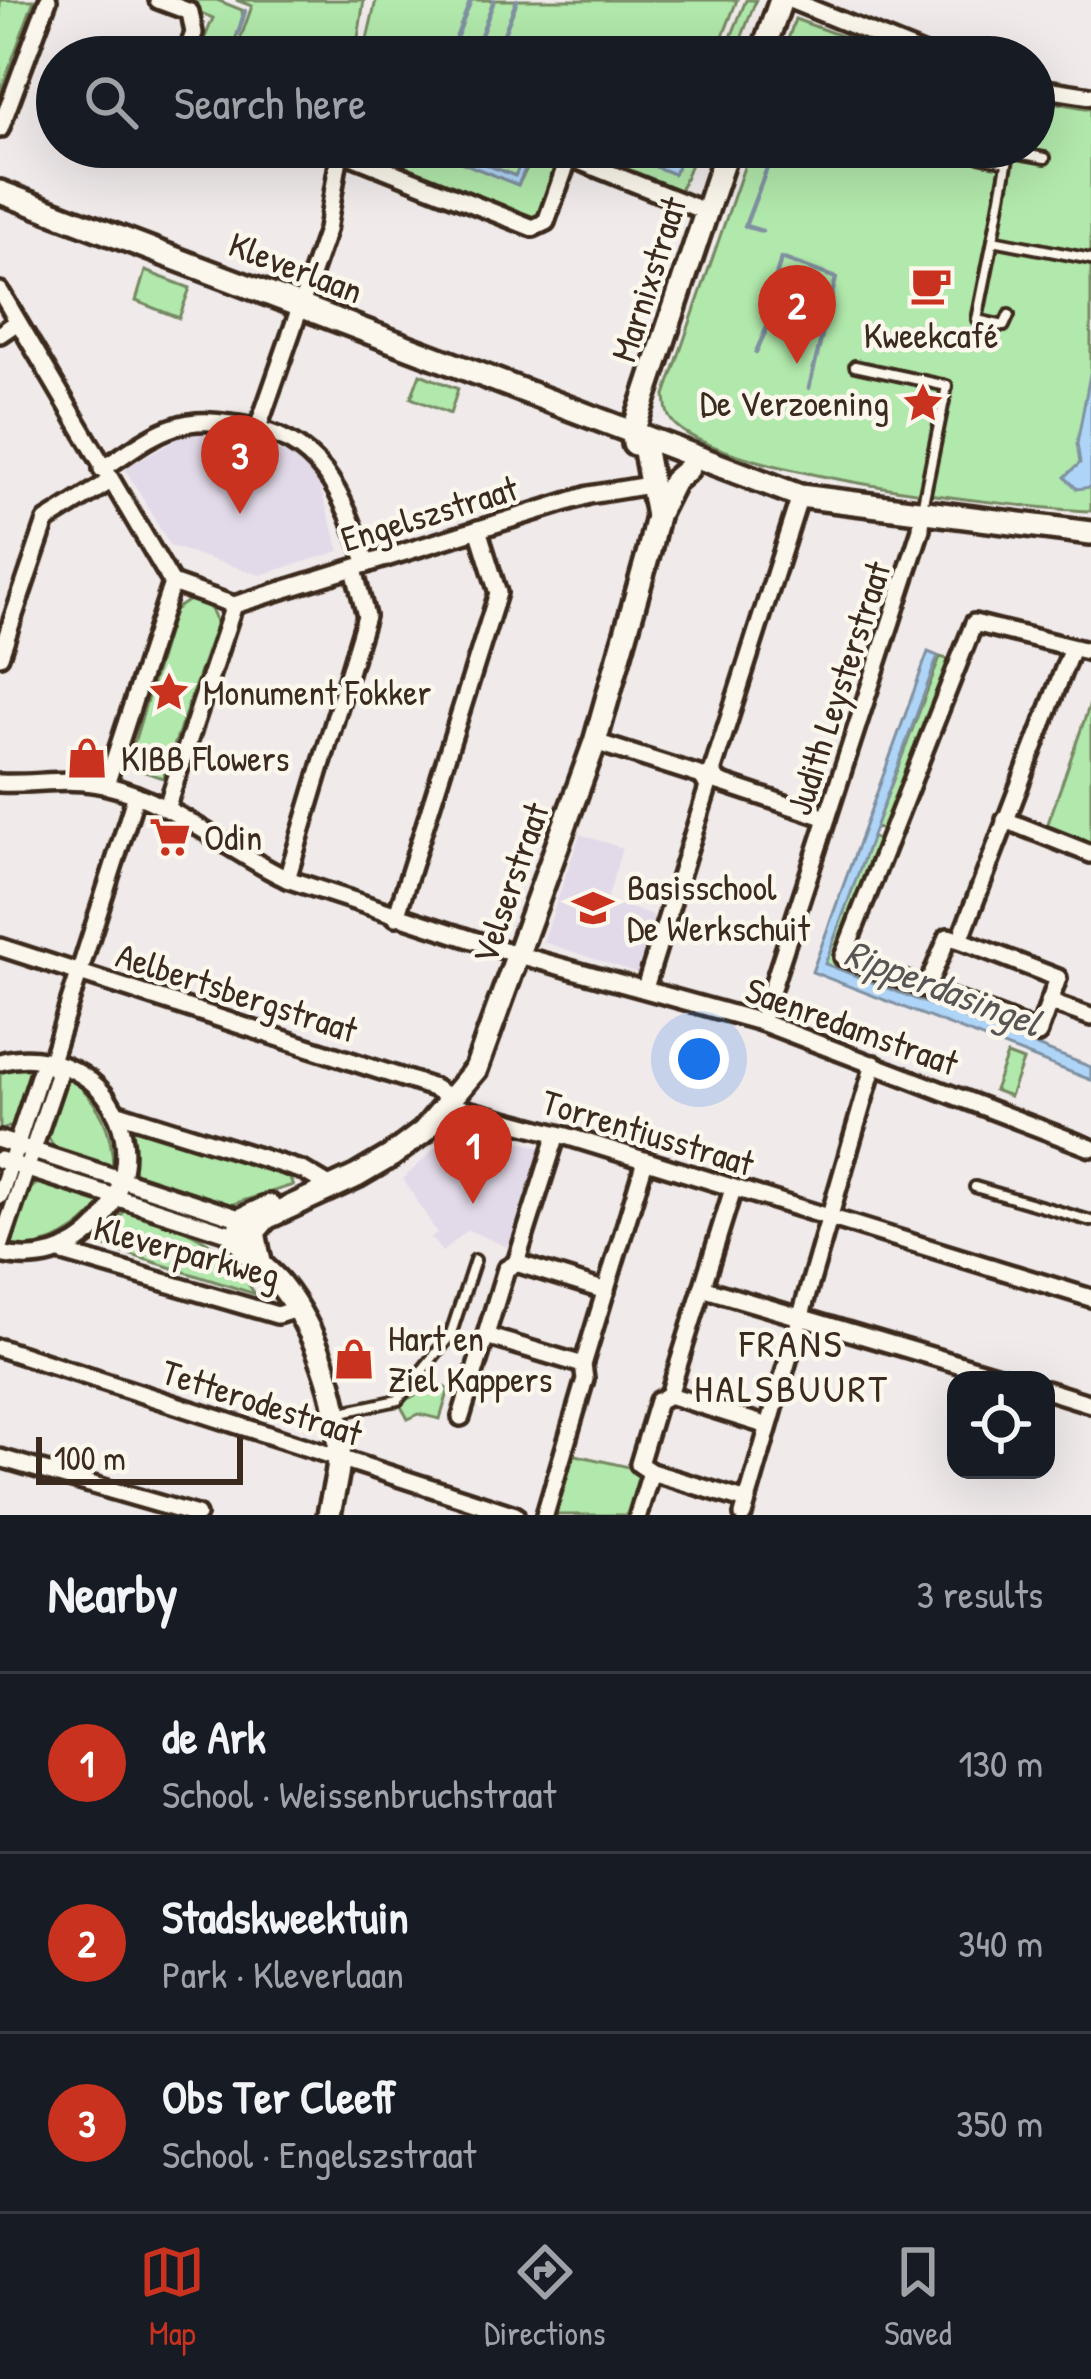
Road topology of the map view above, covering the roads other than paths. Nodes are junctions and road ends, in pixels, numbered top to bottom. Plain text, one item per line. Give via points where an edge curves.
1 (48, 0) edge
2 (158, 0) edge
3 (785, 0) edge
4 (193, 36) edge
5 (770, 36) edge
6 (877, 36) edge
7 (1055, 90) edge
8 (1091, 96) edge
9 (0, 129) edge
10 (332, 168) edge
11 (382, 168) edge
12 (565, 168) edge
13 (596, 168) edge
14 (720, 168) edge
15 (1007, 168) edge
16 (0, 192) edge
17 (704, 211) junction
18 (993, 240) junction
19 (1091, 260) edge
20 (0, 291) edge
21 (301, 304) junction
22 (1009, 315) dead end
23 (16, 323) junction
24 (0, 334) edge
25 (855, 366) dead end
26 (258, 428) junction
27 (638, 443) junction
28 (688, 469) junction
29 (106, 475) junction
30 (643, 486) junction
31 (800, 496) junction
32 (922, 509) junction
33 (655, 524) junction
34 (478, 529) junction
35 (1091, 533) edge
36 (360, 566) junction
37 (172, 583) junction
38 (234, 604) junction
39 (1072, 648) junction
40 (1091, 652) edge
41 (0, 656) edge
42 (595, 742) junction
43 (710, 779) junction
44 (0, 783) edge
45 (106, 785) junction
46 (136, 795) junction
47 (166, 806) junction
48 (826, 818) junction
49 (1005, 820) junction
50 (1091, 854) edge
51 (287, 879) junction
52 (396, 917) junction
53 (959, 940) junction
54 (0, 947) edge
55 (519, 955) junction
56 (80, 973) junction
57 (645, 988) junction
58 (926, 989) junction
59 (1049, 1002) junction
60 (1091, 1017) edge
61 (761, 1022) junction
62 (51, 1061) junction
63 (0, 1062) edge
64 (874, 1064) junction
65 (451, 1102) junction
66 (115, 1112) junction
67 (557, 1134) junction
68 (8, 1143) edge
69 (1091, 1148) edge
70 (34, 1151) junction
71 (645, 1161) junction
72 (5, 1162) edge
73 (28, 1170) junction
74 (122, 1179) junction
75 (976, 1186) dead end
76 (331, 1187) junction
77 (733, 1189) junction
78 (0, 1195) edge
79 (116, 1198) junction
80 (830, 1218) junction
81 (1091, 1221) edge
82 (239, 1227) junction
83 (0, 1250) edge
84 (60, 1252) junction
85 (476, 1260) dead end
86 (260, 1262) junction
87 (516, 1262) junction
88 (702, 1288) junction
89 (605, 1292) junction
90 (1091, 1298) edge
91 (296, 1309) junction
92 (800, 1317) junction
93 (486, 1336) junction
94 (0, 1348) edge
95 (583, 1365) junction
96 (982, 1371) edge
97 (1055, 1393) edge
98 (669, 1395) junction
99 (1091, 1404) edge
100 (334, 1413) junction
101 (461, 1417) dead end
102 (767, 1426) junction
103 (0, 1458) edge
104 (339, 1459) junction
105 (645, 1468) junction
106 (744, 1508) edge
107 (508, 1514) edge
108 (197, 1515) edge
109 (329, 1515) edge
110 (544, 1515) edge
111 (638, 1515) edge

1 - 9 street
2 - 4 street via 190,12
3 - 5 street
3 - 6 street
7 - 8 street
10 - 21 street via 327,230
11 - 12 street via 533,228 546,222
13 - 17 street
14 - 17 street, Marnixstraat
15 - 18 lane
16 - 21 street, Kleverlaan
17 - 27 street, Marnixstraat
18 - 19 lane
18 - 22 lane via 977,320 1004,326
20 - 23 street
21 - 26 street
21 - 27 street, Kleverlaan
23 - 24 street
23 - 29 street
25 - 32 lane via 947,386
26 - 29 street via 212,421 170,428
26 - 36 street via 325,469 340,491
27 - 28 street, Kleverlaan
27 - 30 street, Velserstraat
27 - 31 street, Kleverlaan
27 - 33 street, Velserstraat
28 - 31 street, Kleverlaan via 755,495
28 - 33 street
29 - 37 street
29 - 41 street via 46,521
30 - 33 street, Velserstraat
30 - 34 street, Engelszstraat
31 - 32 street, Kleverlaan
31 - 43 street
32 - 35 street, Kleverlaan
32 - 48 street, Judith Leysterstraat
33 - 42 street, Velserstraat
34 - 36 street, Engelszstraat
34 - 52 street via 498,593
36 - 38 street, Engelszstraat
36 - 51 street via 366,616
37 - 38 street
37 - 45 street
38 - 47 street
39 - 40 street
39 - 49 street
39 - 58 street via 974,623 843,957
42 - 43 street
42 - 55 street, Velserstraat
43 - 48 street
43 - 57 street
44 - 45 street, Saenredamstraat
45 - 46 street, Saenredamstraat
46 - 47 street, Saenredamstraat
46 - 56 street
47 - 51 street, Saenredamstraat
48 - 61 street, Judith Leysterstraat
49 - 50 street
49 - 53 street
51 - 52 street, Saenredamstraat
52 - 55 street, Saenredamstraat
53 - 58 street via 948,937
53 - 59 street via 1058,978
54 - 56 street, Aelbertsbergstraat
55 - 57 street, Saenredamstraat
55 - 65 street, Velserstraat via 476,1069
56 - 62 street
56 - 65 street, Aelbertsbergstraat via 434,1088
57 - 61 street, Saenredamstraat
58 - 59 street via 1038,1033
59 - 60 street
61 - 64 street, Saenredamstraat
62 - 63 street
62 - 66 street via 88,1080
62 - 68 street
62 - 70 street via 58,1075
64 - 69 street, Saenredamstraat
64 - 80 street
65 - 67 street, Torrentiusstraat
65 - 76 street, Velserstraat via 391,1156
66 - 74 street, Kleverparkweg
66 - 76 street via 304,1171
67 - 71 street, Torrentiusstraat
67 - 87 street
68 - 70 street, Kleverparkweg
68 - 72 street
70 - 73 street
70 - 74 street, Kleverparkweg
71 - 77 street, Torrentiusstraat
71 - 89 street
72 - 73 street, Kleverparkweg
72 - 78 street
73 - 79 street, Kleverparkweg
73 - 83 street
74 - 79 street, Kleverparkweg
74 - 82 street, Kleverparkweg
75 - 81 lane
76 - 82 street, Kleverparkweg via 255,1210
76 - 86 street, Kleverparkweg via 256,1226
77 - 80 street, Torrentiusstraat
77 - 88 street
79 - 82 street, Kleverparkweg
79 - 84 street, Kleverparkweg via 99,1226
80 - 90 street, Torrentiusstraat
80 - 92 street
82 - 86 street, Kleverparkweg via 241,1247
83 - 84 street, Kleverparkweg
84 - 91 street, Kleverparkweg via 277,1315
85 - 100 lane via 450,1336 398,1400
86 - 91 street, Kleverparkweg
87 - 89 street
87 - 93 street via 506,1269
88 - 92 street
88 - 98 street
89 - 95 street
91 - 100 street, Kleverparkweg
92 - 96 street
92 - 102 street
93 - 95 street
93 - 101 street
94 - 104 street, Tetterodestraat
95 - 110 street
97 - 99 street
98 - 102 street
98 - 105 street via 658,1401
100 - 104 street, Kleverparkweg
102 - 106 street
103 - 108 street
104 - 107 street, Tetterodestraat
104 - 109 street, Kleverparkweg
105 - 106 street
105 - 111 street

